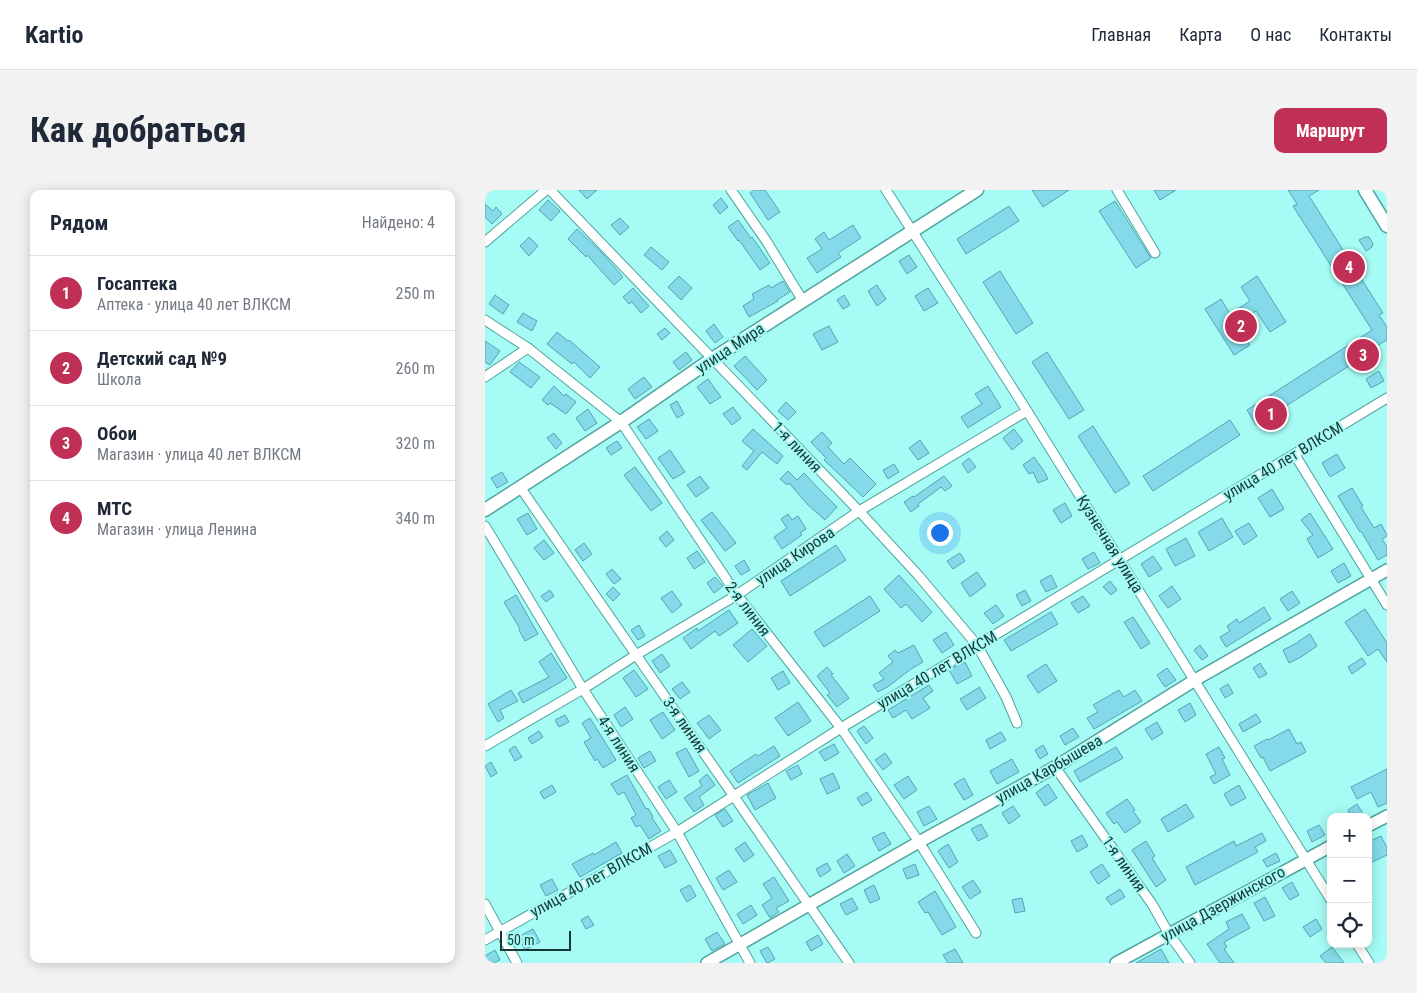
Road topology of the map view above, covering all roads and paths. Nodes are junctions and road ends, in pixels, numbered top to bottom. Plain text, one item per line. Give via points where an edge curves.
1 (546, 190) edge
2 (550, 190) edge
3 (731, 190) edge
4 (886, 190) edge
5 (977, 190) edge
6 (1117, 190) edge
7 (1365, 190) edge
8 (1387, 226) edge
9 (912, 231) junction
10 (485, 242) edge
11 (1155, 252) dead end
12 (803, 301) junction
13 (485, 320) edge
14 (528, 348) junction
15 (712, 359) junction
16 (485, 377) edge
17 (1387, 398) edge
18 (1027, 411) junction
19 (621, 422) junction
20 (1295, 454) junction
21 (520, 487) junction
22 (485, 510) edge
23 (859, 511) junction
24 (485, 526) edge
25 (1119, 559) junction
26 (1387, 570) edge
27 (1371, 579) junction
28 (737, 595) junction
29 (1387, 605) edge
30 (977, 645) junction
31 (635, 655) junction
32 (1195, 680) junction
33 (583, 689) junction
34 (1017, 723) dead end
35 (841, 728) junction
36 (485, 746) edge
37 (1055, 767) junction
38 (733, 794) junction
39 (1387, 816) edge
40 (1372, 824) edge
41 (677, 832) junction
42 (919, 842) junction
43 (1327, 848) edge
44 (1306, 859) junction
45 (1327, 893) edge
46 (485, 904) edge
47 (809, 905) junction
48 (499, 932) junction
49 (976, 933) dead end
50 (1169, 934) junction
51 (485, 940) edge
52 (739, 944) junction
53 (1360, 948) edge
54 (517, 963) edge
55 (707, 963) edge
56 (750, 963) edge
57 (849, 963) edge
58 (1116, 963) edge
59 (1190, 963) edge
60 (1369, 963) edge

1 - 10 street
2 - 15 street, 1-я линия
3 - 12 street
4 - 9 street, Кузнечная улица
5 - 9 main road, улица Мира
6 - 11 street
7 - 8 main road
9 - 12 main road, улица Мира
9 - 18 street, Кузнечная улица
12 - 15 main road, улица Мира
13 - 14 street, 2-я линия
14 - 16 street
14 - 19 street, 2-я линия
15 - 19 main road, улица Мира
15 - 23 street, 1-я линия
17 - 20 street, улица 40 лет ВЛКСМ
18 - 23 street, улица Кирова
18 - 25 street, Кузнечная улица
19 - 21 main road, улица Мира
19 - 28 street, 2-я линия
20 - 25 street, улица 40 лет ВЛКСМ
20 - 27 street
21 - 22 main road, улица Мира
21 - 31 street, 3-я линия
23 - 28 street, улица Кирова
23 - 30 street, 1-я линия
24 - 33 street, 4-я линия
25 - 30 street, улица 40 лет ВЛКСМ
25 - 32 street, Кузнечная улица
26 - 27 street, улица Карбышева
27 - 29 street
27 - 32 street, улица Карбышева
28 - 31 street, улица Кирова
28 - 35 street, 2-я линия
30 - 34 street, 1-я линия
30 - 35 street, улица 40 лет ВЛКСМ
31 - 33 street, улица Кирова
31 - 38 street, 3-я линия
32 - 37 street, улица Карбышева
32 - 44 street, Кузнечная улица
33 - 36 street, улица Кирова
33 - 41 street, 4-я линия
35 - 38 street, улица 40 лет ВЛКСМ
35 - 42 street, 2-я линия
37 - 42 street, улица Карбышева
37 - 50 street, 1-я линия via 1152,904
38 - 41 street, улица 40 лет ВЛКСМ
38 - 47 street, 3-я линия
39 - 40 street
41 - 48 street, улица 40 лет ВЛКСМ
41 - 52 street, 4-я линия
42 - 47 street, улица Карбышева
42 - 49 street, 2-я линия
43 - 44 street, улица Дзержинского
44 - 45 street, Кузнечная улица
44 - 50 street, улица Дзержинского
46 - 48 street
47 - 52 street, улица Карбышева
47 - 57 street, 3-я линия
48 - 51 street, улица 40 лет ВЛКСМ
48 - 54 street
50 - 58 street, улица Дзержинского
50 - 59 street, 1-я линия
52 - 55 street, улица Карбышева
52 - 56 street, 4-я линия
53 - 60 street

